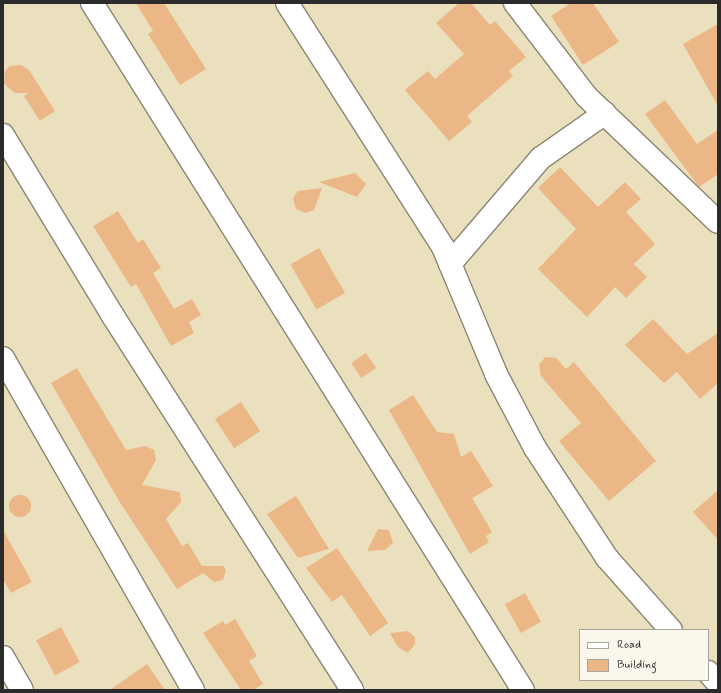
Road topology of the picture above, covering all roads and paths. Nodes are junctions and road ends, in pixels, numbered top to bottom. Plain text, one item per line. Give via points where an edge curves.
1 (92, 3) edge
2 (287, 3) edge
3 (515, 3) edge
4 (605, 113) junction
5 (3, 135) edge
6 (718, 222) edge
7 (450, 264) junction
8 (3, 358) edge
9 (670, 629) edge
10 (3, 657) edge
11 (709, 673) edge
12 (718, 683) edge
13 (22, 690) edge
14 (193, 690) edge
15 (352, 690) edge
16 (523, 690) edge

1 - 16 street
2 - 7 street
3 - 4 street via 586,96
4 - 6 street
4 - 7 street via 541,158
5 - 15 street via 113,316
7 - 9 street via 496,374 535,448 607,558
8 - 14 street
10 - 13 street
11 - 12 street

